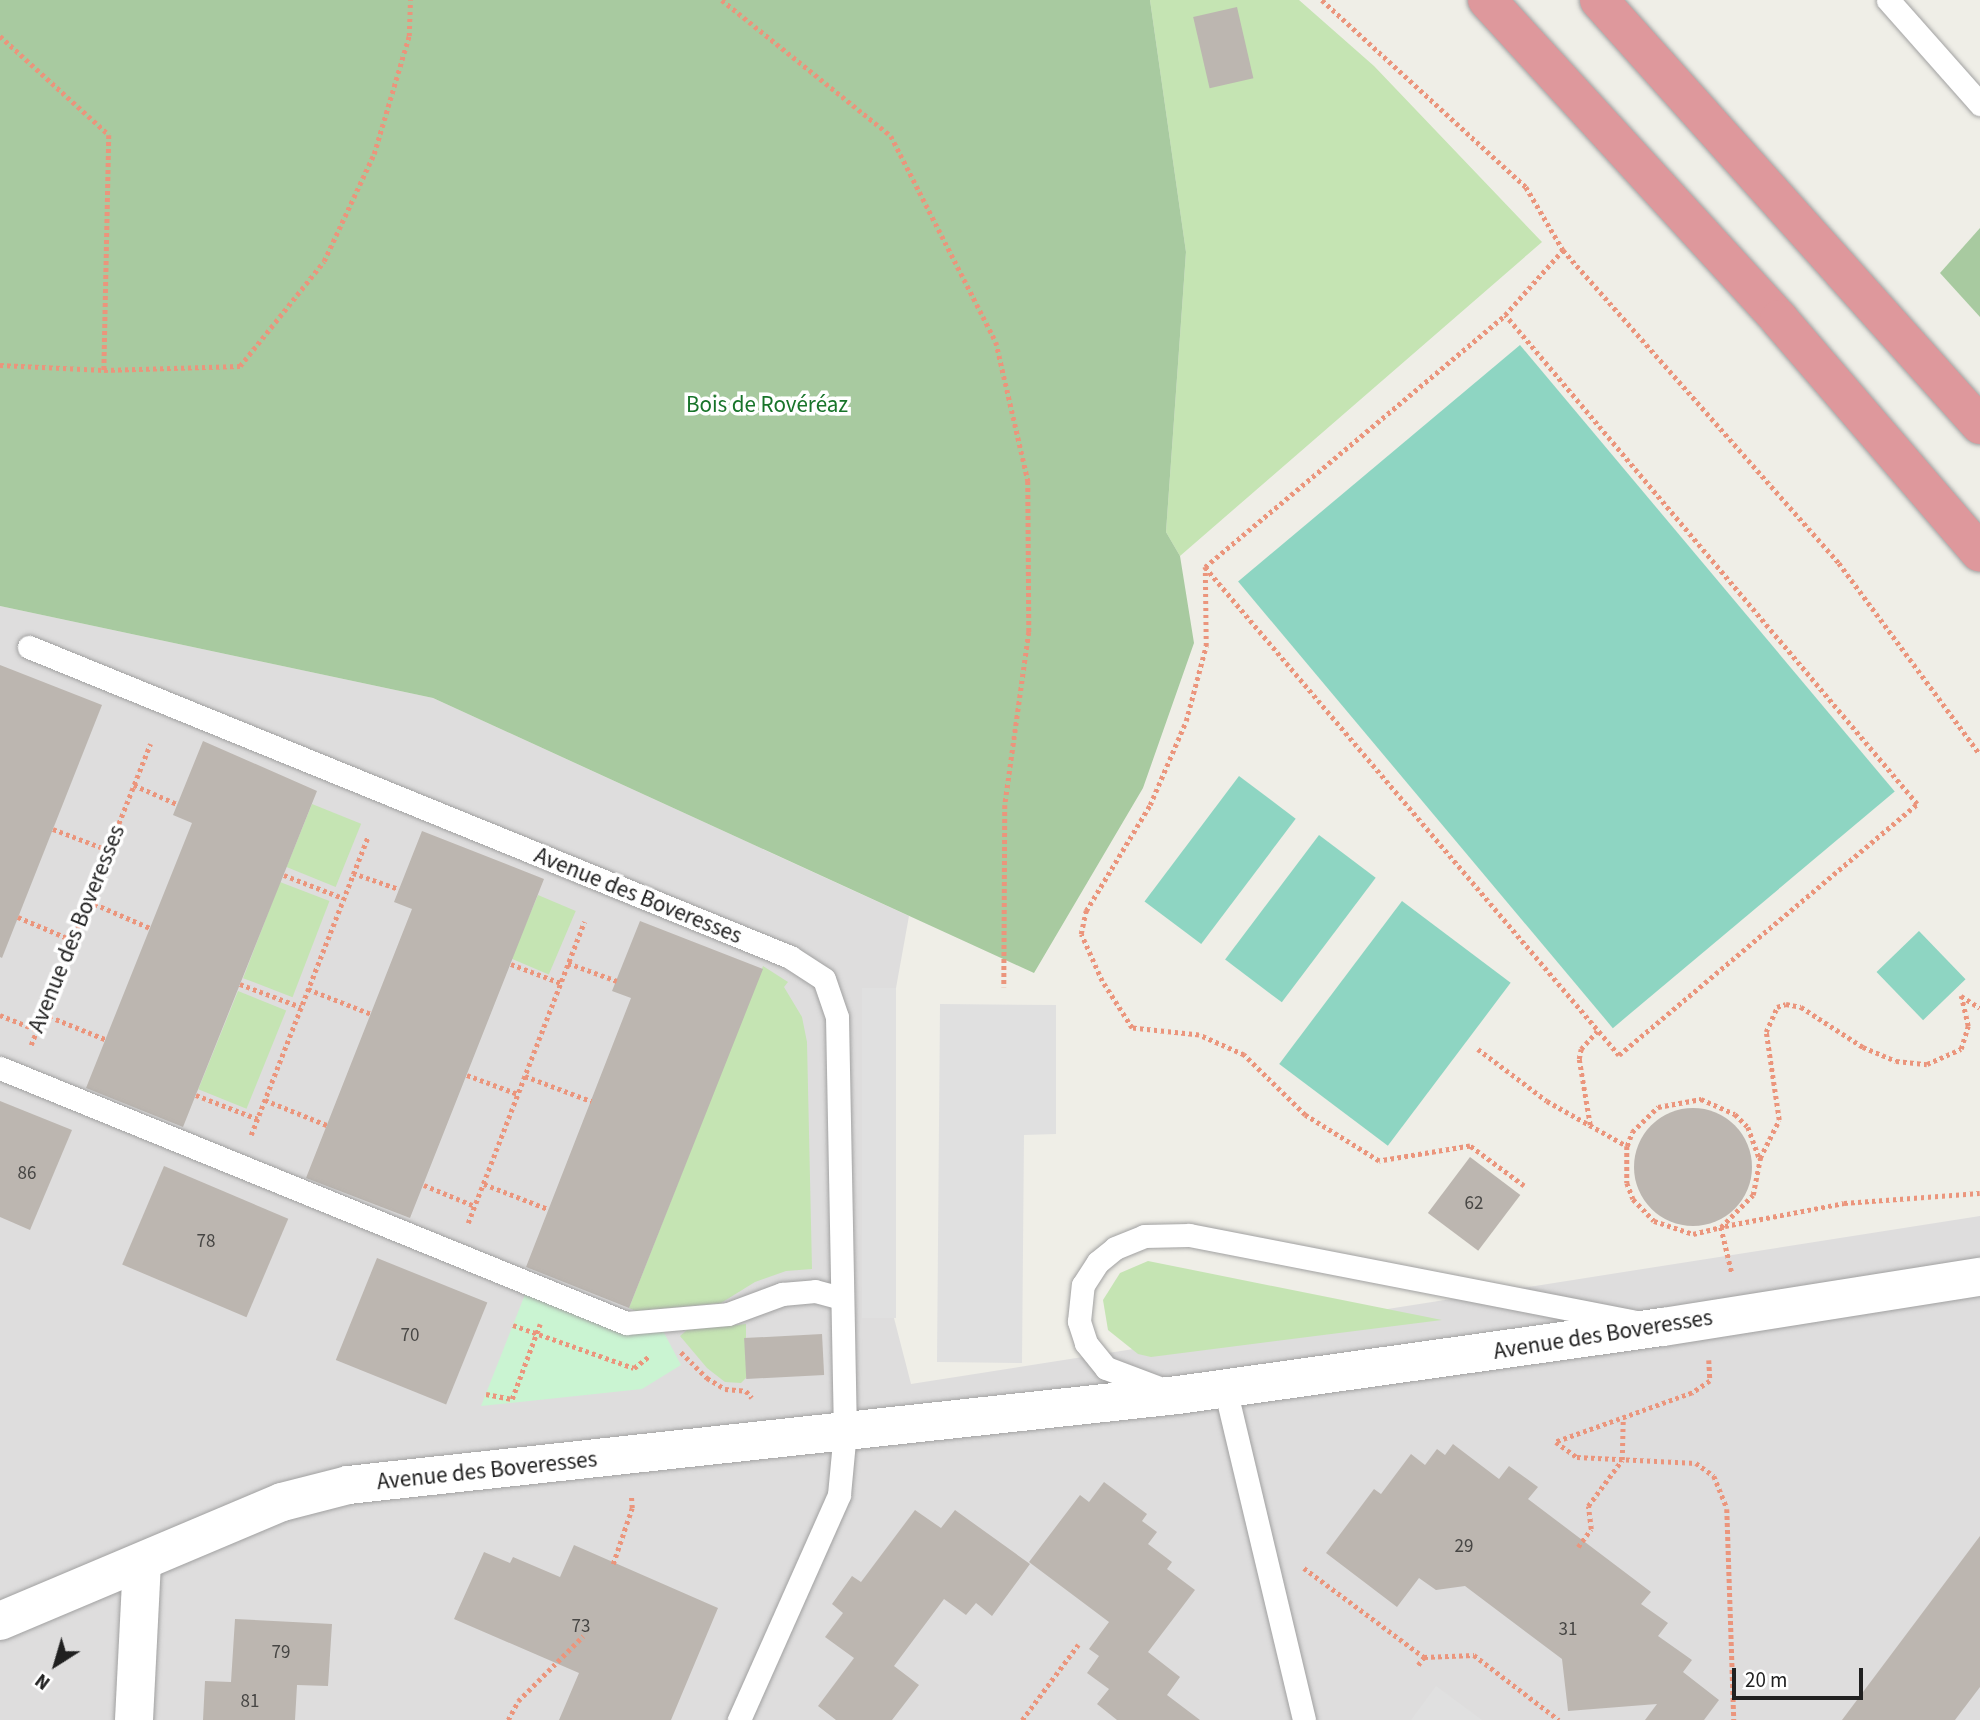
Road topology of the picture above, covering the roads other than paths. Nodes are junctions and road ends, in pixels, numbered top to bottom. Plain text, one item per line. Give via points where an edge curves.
1 (1487, 0) edge
2 (1599, 0) edge
3 (1888, 0) edge
4 (1980, 104) edge
5 (1980, 425) edge
6 (1980, 553) edge
7 (29, 647) dead end
8 (9, 1072) edge
9 (1980, 1277) edge
10 (841, 1298) junction
11 (1663, 1327) junction
12 (1225, 1388) junction
13 (1178, 1395) junction
14 (845, 1432) junction
15 (142, 1563) junction
16 (0, 1620) edge
17 (134, 1720) edge
18 (739, 1720) edge
19 (1304, 1720) edge

1 - 6 highway via 1779,318
2 - 5 highway
3 - 4 lane
7 - 10 lane, Avenue des Boveresses via 790,957 824,979 837,1017
8 - 10 lane via 626,1323 728,1314 782,1294 815,1291
9 - 11 street, Avenue des Boveresses
10 - 14 lane, Avenue des Boveresses
11 - 12 street, Avenue des Boveresses
11 - 13 lane via 1189,1235 1144,1236 1115,1248 1098,1262 1083,1285 1079,1321 1086,1343 1106,1368
12 - 13 street, Avenue des Boveresses
12 - 19 lane
13 - 14 street, Avenue des Boveresses
14 - 15 street, Avenue des Boveresses via 348,1485 282,1502
14 - 18 lane, Avenue des Boveresses via 839,1495
15 - 16 street, Avenue des Boveresses
15 - 17 street

